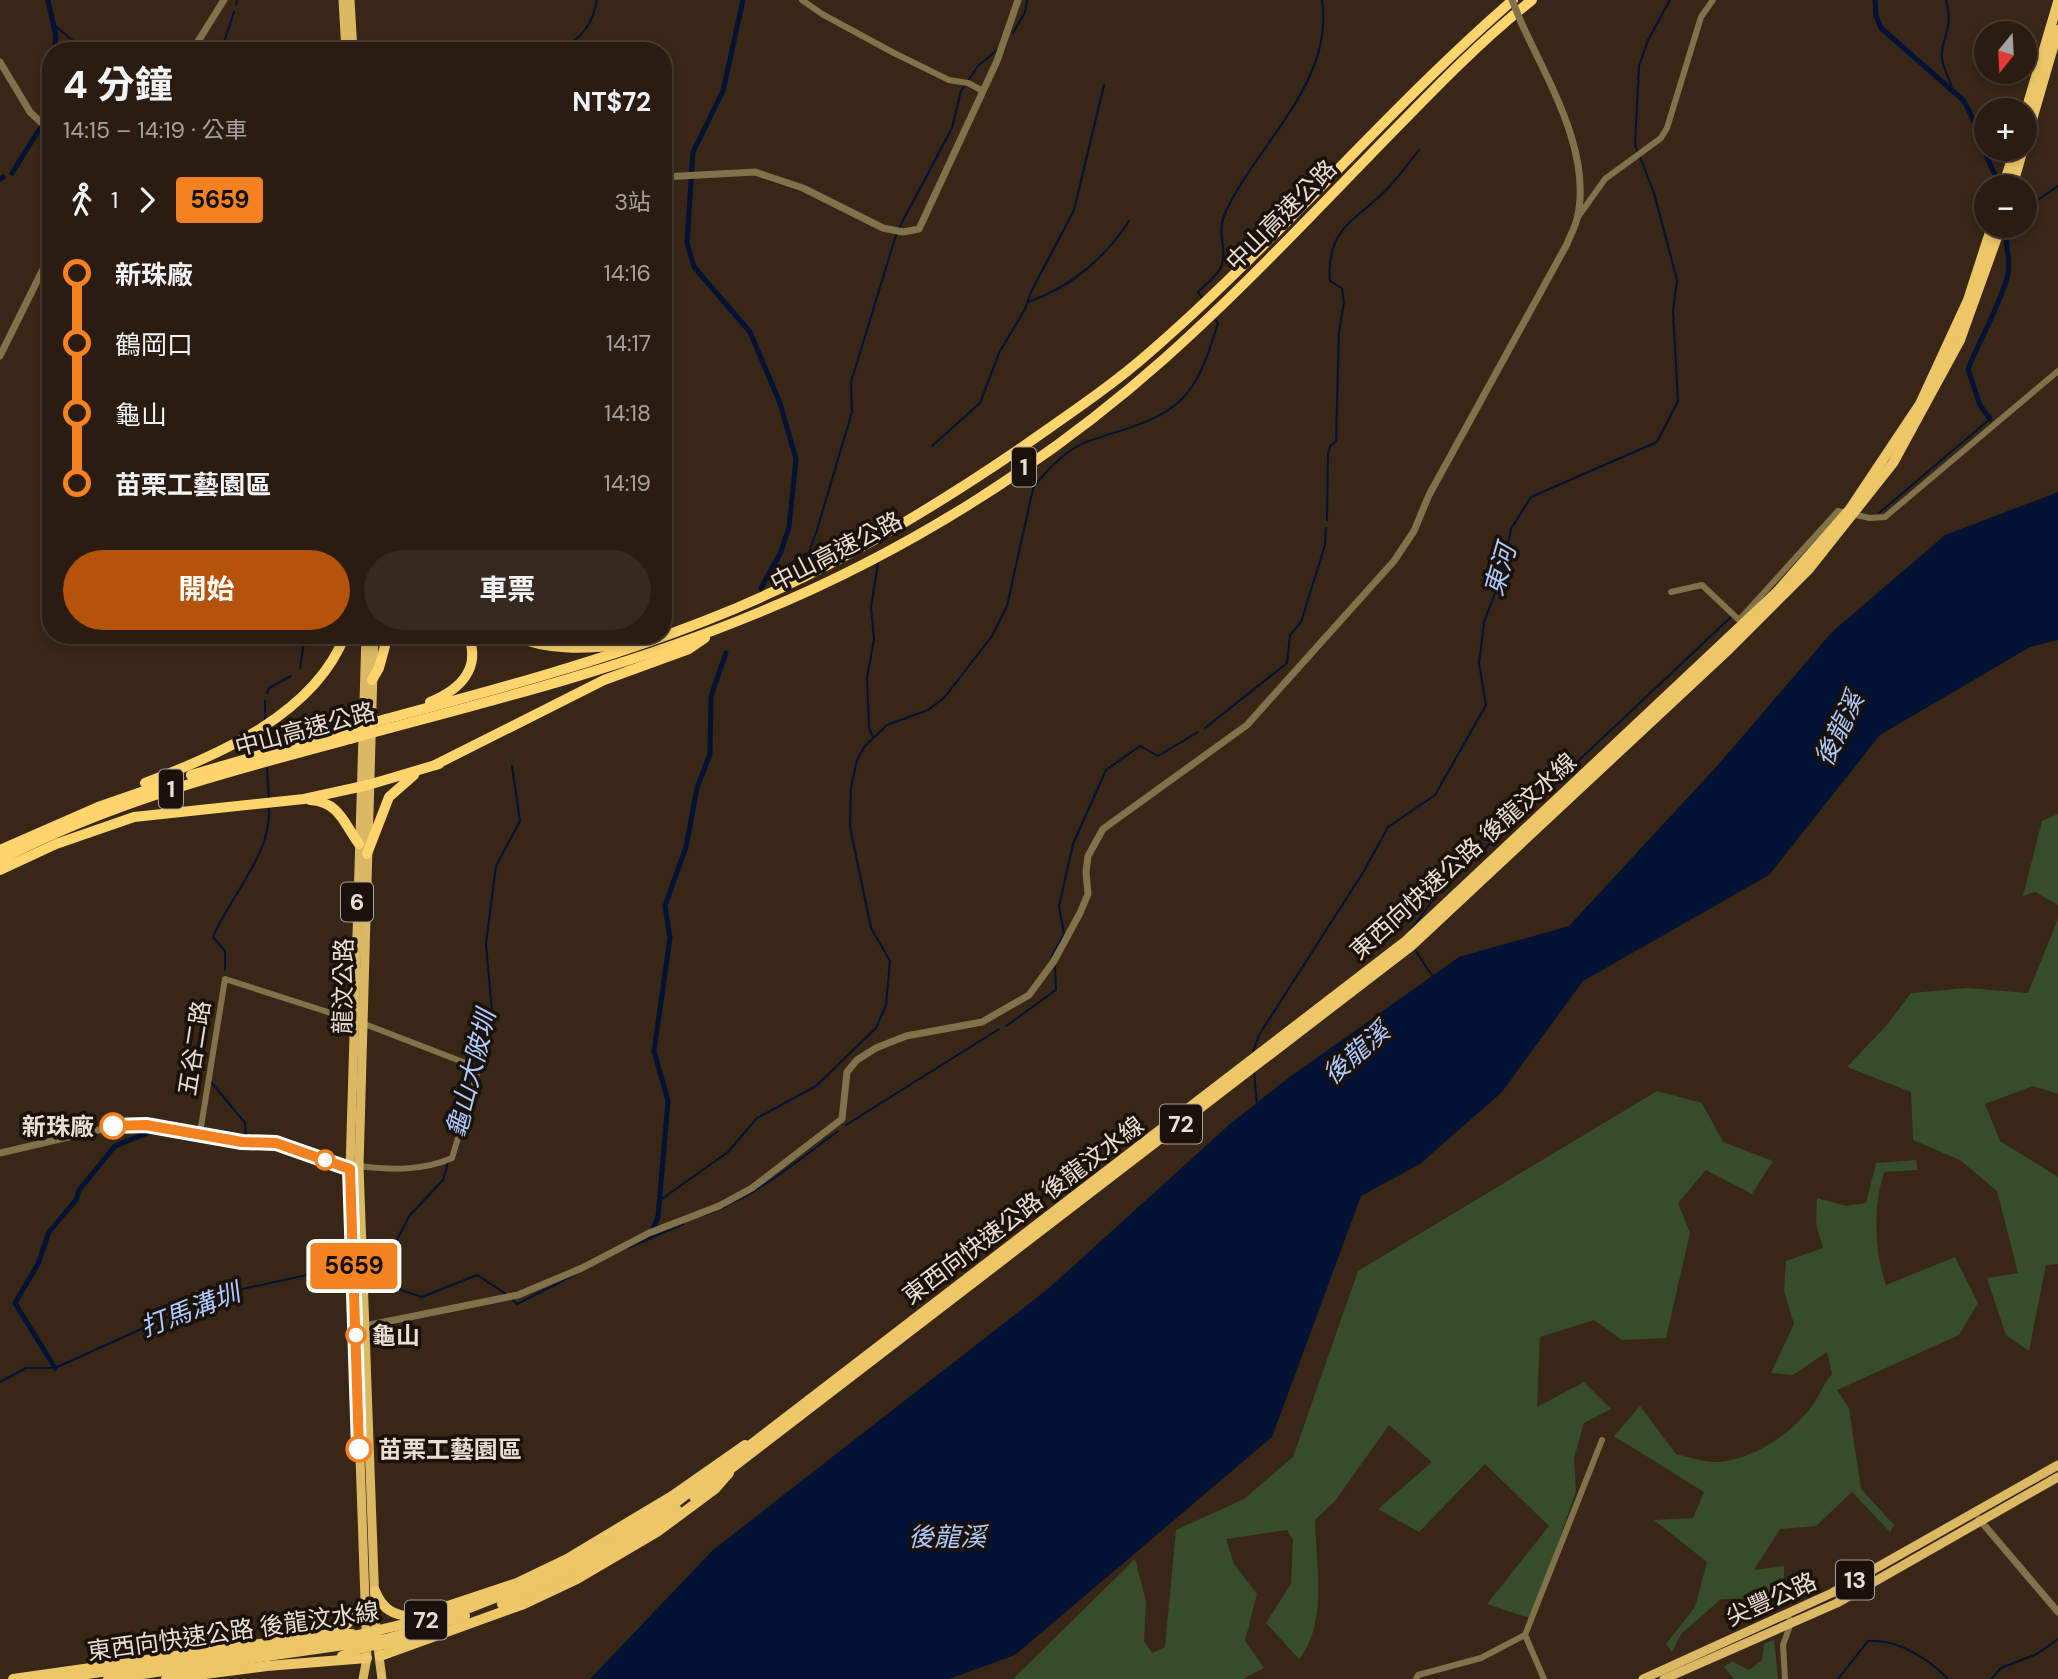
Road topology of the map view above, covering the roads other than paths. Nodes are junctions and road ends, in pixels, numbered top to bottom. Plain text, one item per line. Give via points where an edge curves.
1 (224, 0) edge
2 (343, 0) edge
3 (350, 0) edge
4 (802, 0) edge
5 (1018, 0) edge
6 (1512, 0) edge
7 (1532, 0) edge
8 (1713, 0) edge
9 (2058, 2) edge
10 (2058, 30) edge
11 (198, 42) edge
12 (345, 42) edge
13 (352, 42) edge
14 (0, 62) edge
15 (983, 91) junction
16 (2030, 98) edge
17 (2037, 103) edge
18 (42, 123) edge
19 (672, 176) edge
20 (1577, 218) junction
21 (1988, 238) edge
22 (1997, 238) edge
23 (42, 271) edge
24 (0, 356) edge
25 (2058, 371) edge
26 (1671, 592) dead end
27 (717, 629) junction
28 (672, 633) edge
29 (342, 644) edge
30 (366, 644) edge
31 (374, 644) edge
32 (386, 644) edge
33 (469, 644) edge
34 (538, 644) edge
35 (616, 644) edge
36 (639, 644) edge
37 (372, 680) junction
38 (411, 713) junction
39 (388, 724) junction
40 (348, 734) junction
41 (439, 764) junction
42 (364, 786) junction
43 (304, 799) junction
44 (98, 807) junction
45 (359, 844) junction
46 (0, 850) edge
47 (367, 854) junction
48 (0, 860) edge
49 (0, 870) edge
50 (357, 1021) junction
51 (201, 1128) junction
52 (0, 1153) edge
53 (355, 1168) junction
54 (360, 1327) junction
55 (758, 1439) junction
56 (1602, 1440) dead end
57 (2058, 1465) edge
58 (735, 1466) junction
59 (2058, 1477) edge
60 (1975, 1511) junction
61 (1980, 1521) junction
62 (375, 1591) junction
63 (364, 1602) junction
64 (2058, 1612) edge
65 (1787, 1613) junction
66 (414, 1617) junction
67 (1791, 1623) junction
68 (331, 1634) junction
69 (1525, 1635) junction
70 (371, 1639) junction
71 (420, 1640) junction
72 (380, 1656) junction
73 (367, 1658) junction
74 (335, 1659) junction
75 (13, 1679) edge
76 (50, 1679) edge
77 (108, 1679) edge
78 (166, 1679) edge
79 (366, 1679) edge
80 (380, 1679) edge
81 (1416, 1679) edge
82 (1544, 1679) edge
83 (1643, 1679) edge
84 (1664, 1679) edge
85 (1785, 1679) edge

1 - 11 street
2 - 12 main road
3 - 13 main road
4 - 15 street via 894,53
5 - 15 street
6 - 20 street, bridge via 1575,149 1580,183
6 - 28 highway, 中山高速公路 / 1 via 1424,81 1188,317 1067,419 892,531 792,583
7 - 27 highway, 中山高速公路 / 1 via 1437,86 1203,322 1077,430 990,490 853,569
8 - 20 street via 1700,17 1661,138 1605,179
9 - 16 highway
10 - 17 highway
14 - 18 street via 30,112
15 - 19 street via 919,229 883,228 803,188 755,172
20 - 54 street via 1414,531 1394,561 1247,725 1103,829 1088,856 1088,894 1080,914 1029,995 982,1022 906,1036 857,1060 847,1072 842,1119 752,1188 719,1206 660,1228 518,1295
21 - 55 highway, 東西向快速公路 後龍汶水線 / 72, bridge via 1968,300 1920,404 1850,509 1777,592 1406,941
22 - 58 highway, 東西向快速公路 後龍汶水線 / 72, bridge via 1960,340 1893,463 1809,569 1729,649 1411,946
23 - 24 street
25 - 26 street via 1885,517 1838,512 1739,620 1702,585
27 - 39 highway, 中山高速公路 / 1 via 608,667
27 - 41 highway via 689,649 604,680
29 - 44 highway via 322,675 254,733
30 - 42 main road, 龍汶公路 / 6
31 - 37 main road, 龍汶公路 / 6
32 - 37 highway
33 - 38 highway via 472,660 464,680 450,693
34 - 35 highway via 579,650
36 - 38 highway, 中山高速公路 / 1
37 - 42 main road, 龍汶公路 / 6
38 - 39 highway, 中山高速公路 / 1
39 - 40 highway, 中山高速公路 / 1, bridge
40 - 44 highway, 中山高速公路 / 1 via 240,759
40 - 48 highway, 中山高速公路 / 1 via 185,784 76,824
41 - 42 highway
41 - 47 highway via 406,780 389,797
42 - 43 highway
42 - 45 main road, 龍汶公路 / 6
42 - 47 main road, 龍汶公路 / 6
43 - 45 highway via 319,800 336,809
43 - 49 highway via 134,817
44 - 46 highway, 中山高速公路 / 1
45 - 50 main road, 龍汶公路 / 6
47 - 50 main road, 龍汶公路 / 6
50 - 51 street, 五谷二路 via 225,979
50 - 53 main road, 龍汶公路 / 6
50 - 53 street via 463,1062 477,1074 452,1158 416,1169
51 - 52 street via 124,1124
51 - 53 street via 242,1142 276,1143
53 - 54 main road, 龍汶公路 / 6
54 - 62 main road, 6
54 - 63 main road, 6
55 - 66 highway, bridge via 567,1559 517,1583
55 - 76 highway, 東西向快速公路 後龍汶水線 / 72, bridge via 675,1503 607,1546 494,1600 406,1626 332,1641
56 - 69 street
57 - 60 main road, 尖豐公路 / 13
58 - 71 highway, bridge via 703,1499 613,1560 524,1604
58 - 77 highway, 東西向快速公路 後龍汶水線 / 72, bridge via 610,1553 495,1606 386,1639
59 - 61 main road, 尖豐公路 / 13
60 - 61 street
60 - 65 main road, 尖豐公路 / 13 via 1832,1593
61 - 64 street
61 - 67 main road, 尖豐公路 / 13 via 1837,1603
62 - 66 highway via 384,1607
62 - 70 main road, 6
63 - 68 highway via 348,1623
63 - 70 main road, 6
65 - 67 street
65 - 83 main road, 尖豐公路 / 13
66 - 70 highway
67 - 84 main road, 尖豐公路 / 13
67 - 85 street via 1783,1645
68 - 70 highway
68 - 75 highway
69 - 81 street via 1481,1658
69 - 82 street
70 - 71 highway
70 - 72 main road, 6
70 - 73 main road, 6
70 - 74 highway
70 - 80 street
71 - 72 highway
72 - 80 main road, 6
73 - 74 highway
73 - 79 main road, 6
74 - 78 highway

